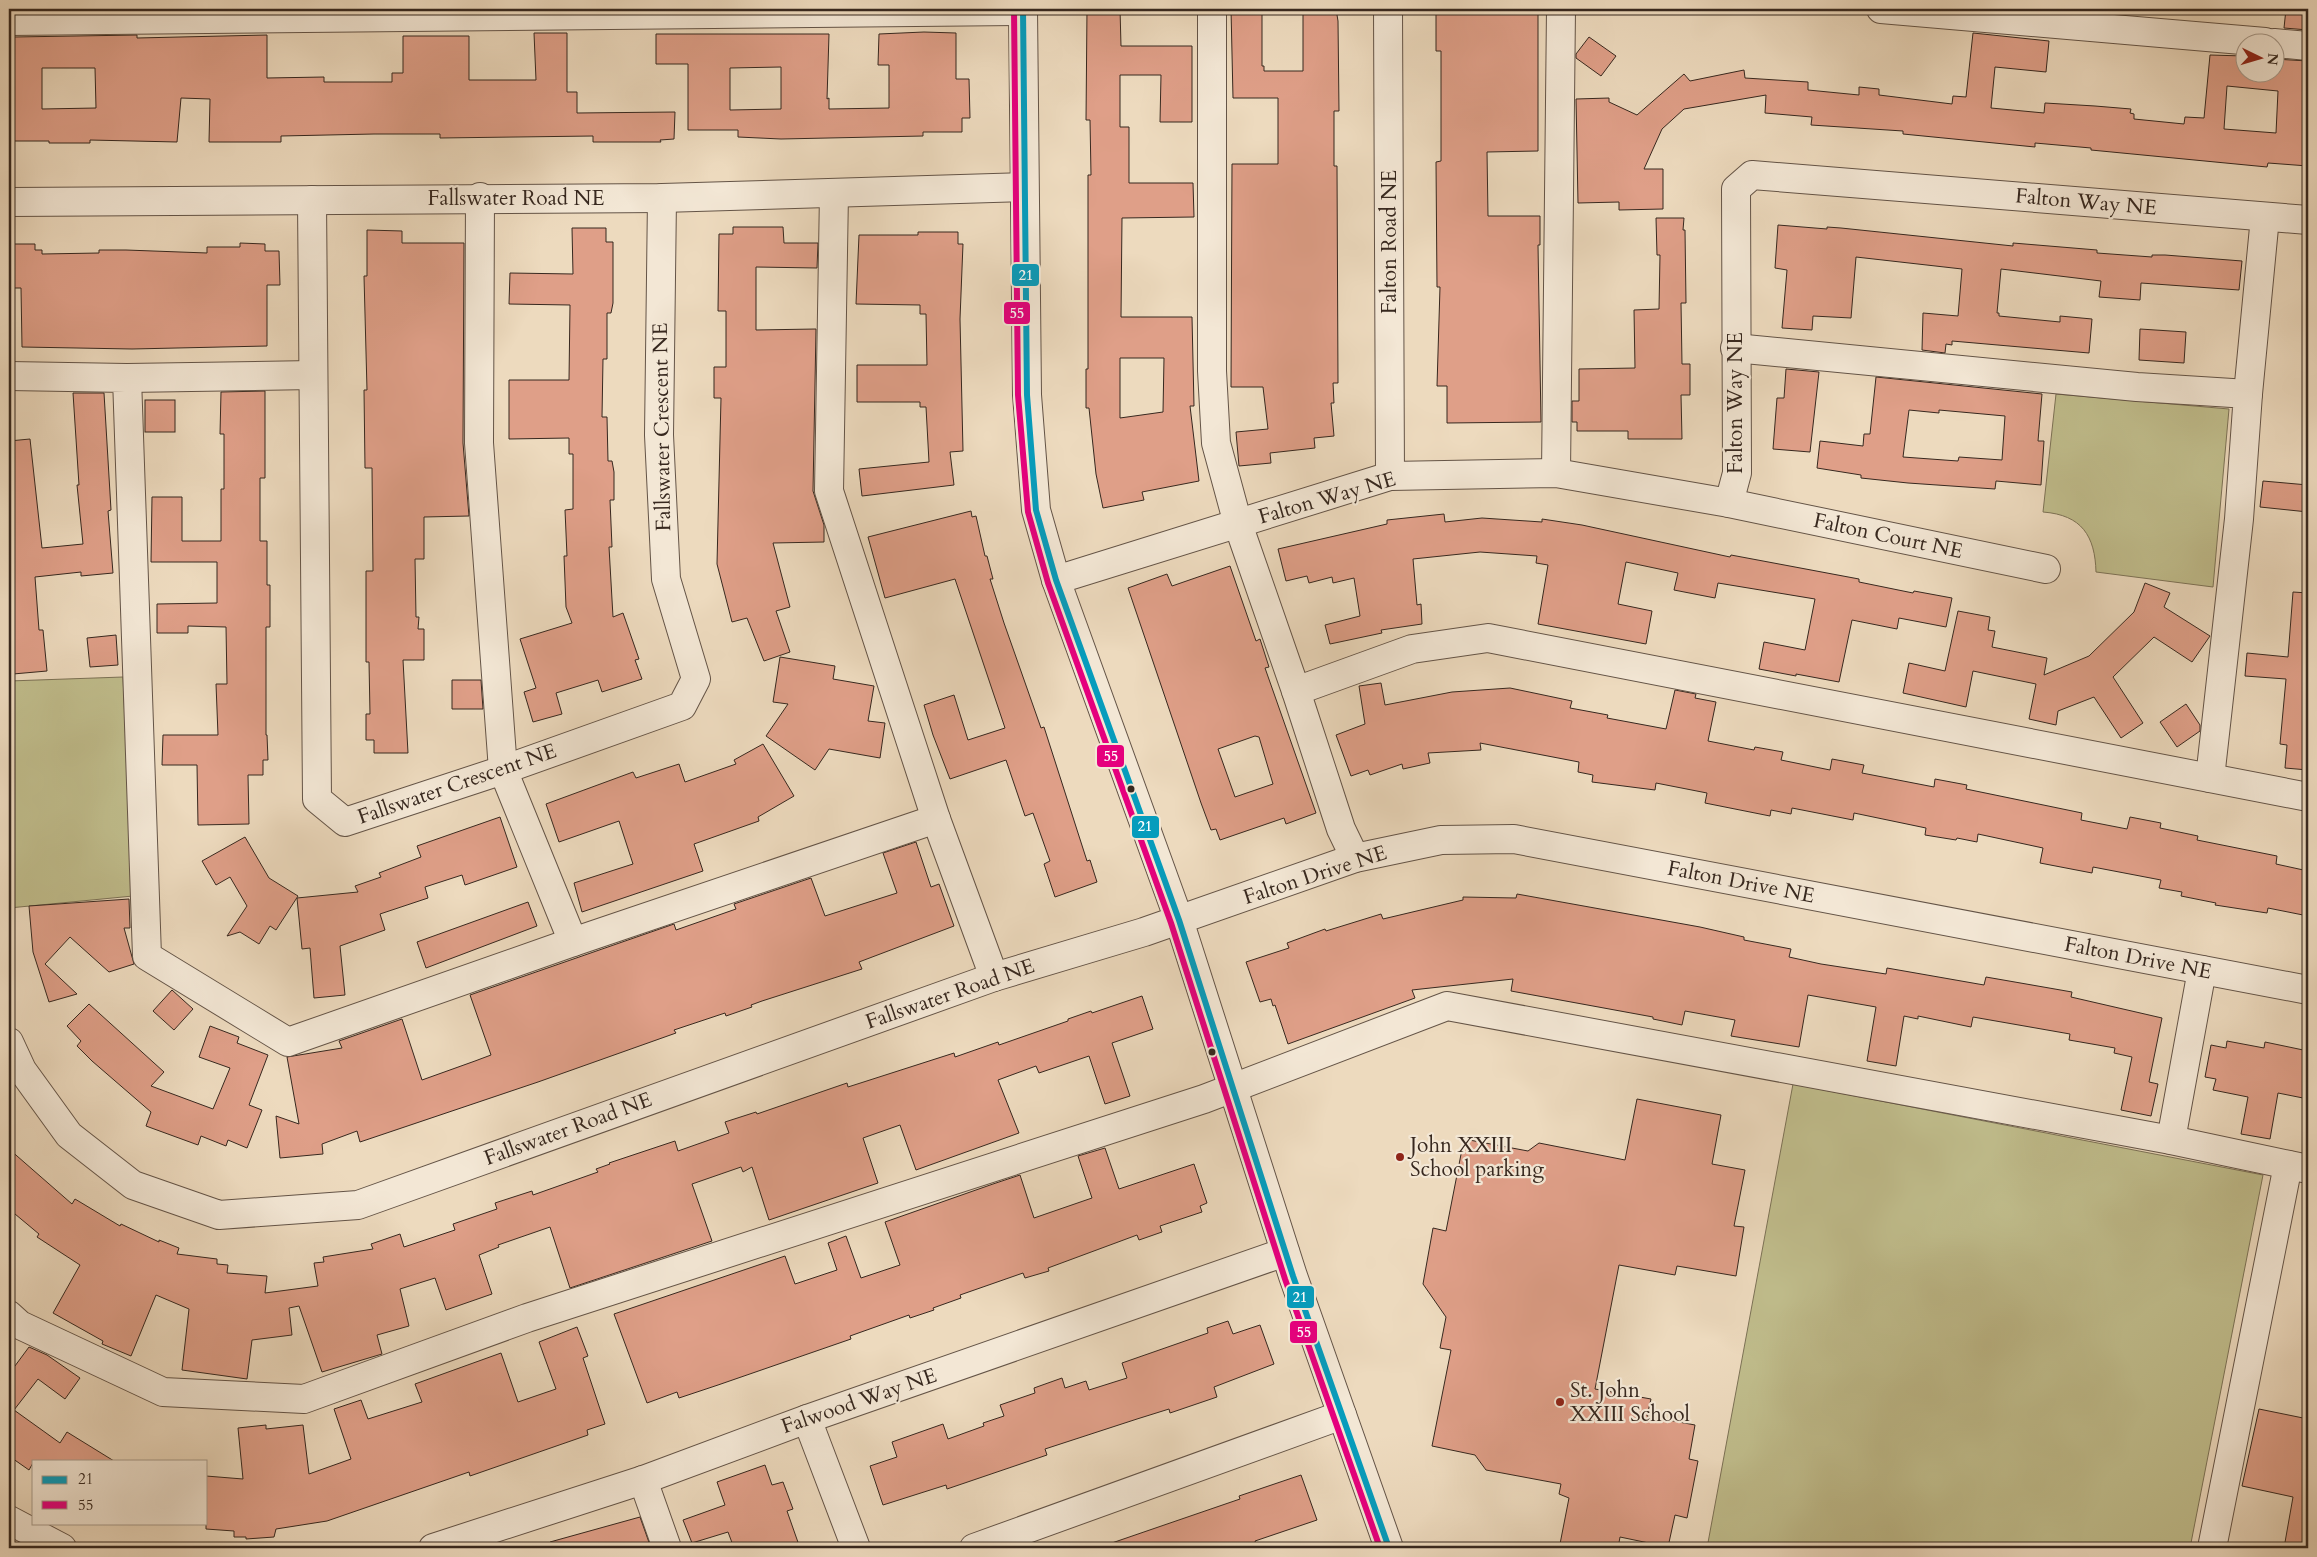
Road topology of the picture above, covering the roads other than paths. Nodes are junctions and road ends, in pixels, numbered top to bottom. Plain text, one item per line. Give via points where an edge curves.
1 (1212, 9) edge
2 (1388, 9) edge
3 (1561, 9) edge
4 (1881, 9) edge
5 (1023, 10) edge
6 (9, 21) edge
7 (2234, 39) edge
8 (2284, 44) edge
9 (2308, 46) edge
10 (1024, 187) junction
11 (834, 193) junction
12 (480, 197) junction
13 (662, 198) junction
14 (312, 200) junction
15 (9, 202) edge
16 (2265, 217) junction
17 (2308, 220) edge
18 (1735, 348) junction
19 (313, 375) junction
20 (9, 376) edge
21 (127, 378) junction
22 (2248, 394) junction
23 (1556, 472) junction
24 (1390, 476) junction
25 (1729, 503) junction
26 (1238, 524) junction
27 (2046, 568) dead end
28 (1056, 580) junction
29 (1296, 692) junction
30 (503, 770) junction
31 (2210, 778) junction
32 (2308, 797) edge
33 (936, 819) junction
34 (1356, 858) junction
35 (1179, 920) junction
36 (573, 942) junction
37 (2202, 970) junction
38 (994, 976) junction
39 (2308, 990) edge
40 (9, 1042) edge
41 (1232, 1088) junction
42 (2171, 1140) junction
43 (2298, 1167) edge
44 (1285, 1252) junction
45 (9, 1315) edge
46 (1342, 1415) junction
47 (807, 1419) junction
48 (643, 1480) junction
49 (9, 1520) edge
50 (481, 1541) edge
51 (62, 1548) edge
52 (432, 1548) edge
53 (667, 1548) edge
54 (856, 1548) edge
55 (974, 1548) edge
56 (1389, 1548) edge
57 (2212, 1548) edge

1 - 26 street via 1212,371 1216,443
2 - 24 street, Falton Road NE
3 - 23 street
4 - 7 street
5 - 6 street
5 - 10 street
8 - 9 street
10 - 11 street, Fallswater Road NE
10 - 28 street via 1027,395 1036,510
11 - 13 street, Fallswater Road NE
11 - 33 street via 829,491
12 - 13 street, Fallswater Road NE
12 - 14 street, Fallswater Road NE
12 - 30 street via 479,443
13 - 30 street, Fallswater Crescent NE via 659,435 666,579 696,679 682,706
14 - 15 street, Fallswater Road NE
14 - 19 street, Fallswater Crescent NE
16 - 17 street, Falton Way NE
16 - 18 street, Falton Way NE via 1752,175 1736,189
16 - 22 street
18 - 22 street via 2137,387
18 - 25 street, Falton Way NE via 1737,473
19 - 21 street
19 - 30 street, Fallswater Crescent NE via 317,799 345,822
20 - 21 street
21 - 36 street via 147,956 288,1042
22 - 31 street via 2239,519
23 - 24 street, Falton Way NE
23 - 25 street, Falton Way NE
24 - 26 street, Falton Way NE
25 - 27 street, Falton Court NE
26 - 28 street, Falton Way NE
26 - 29 street
28 - 35 street
29 - 31 street via 1412,649 1488,638
29 - 34 street via 1341,829
30 - 36 street
31 - 32 street
33 - 36 street
33 - 38 street
34 - 35 street, Falton Drive NE
34 - 37 street, Falton Drive NE via 1442,840 1514,839
35 - 38 street, Fallswater Road NE
35 - 41 street
37 - 39 street, Falton Drive NE
37 - 42 street
38 - 40 street, Fallswater Road NE via 358,1205 219,1215 133,1185 69,1135 22,1070
41 - 42 street via 1447,1006
41 - 44 street
41 - 45 street via 527,1318 304,1399 164,1392 20,1325
42 - 43 street
43 - 57 street
44 - 46 street
44 - 47 street, Falwood Way NE
46 - 55 street
46 - 56 street
47 - 48 street, Falwood Way NE
47 - 54 street
48 - 50 street, Falwood Way NE
48 - 53 street
49 - 51 street
50 - 52 street, Falwood Way NE

